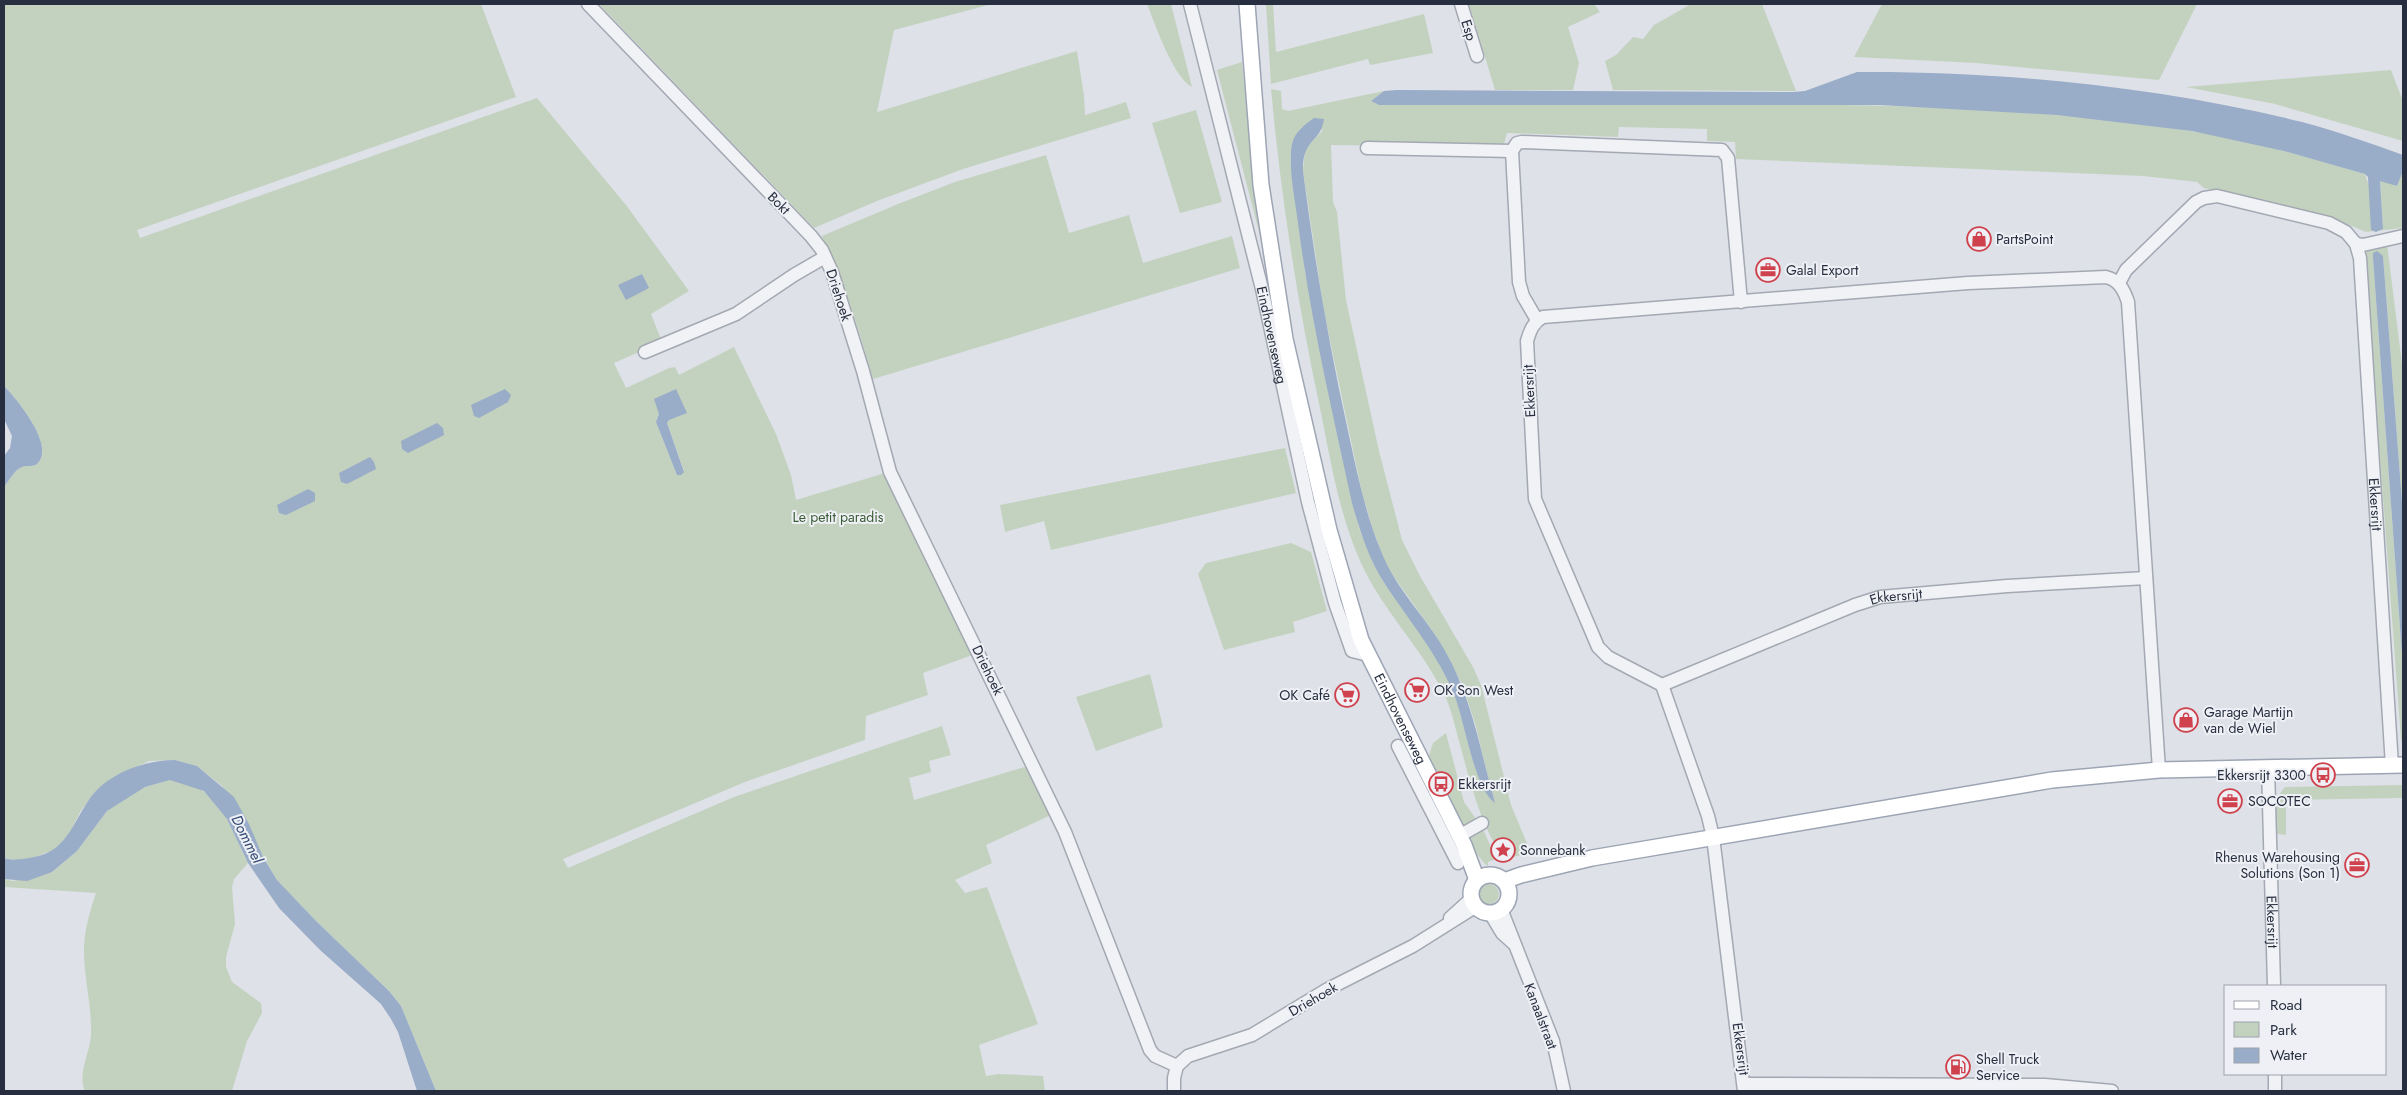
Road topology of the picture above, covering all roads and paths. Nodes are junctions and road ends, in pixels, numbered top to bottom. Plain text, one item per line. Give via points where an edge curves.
1 (588, 4) edge
2 (1190, 4) edge
3 (1247, 4) edge
4 (1461, 4) edge
5 (1477, 56) dead end
6 (1367, 148) dead end
7 (1512, 151) junction
8 (2403, 236) edge
9 (2356, 244) junction
10 (825, 257) junction
11 (2119, 283) junction
12 (1741, 302) junction
13 (1537, 320) junction
14 (645, 352) dead end
15 (2146, 578) junction
16 (1368, 655) junction
17 (1662, 685) junction
18 (1398, 746) dead end
19 (2397, 766) edge
20 (2268, 767) junction
21 (2159, 770) junction
22 (1441, 813) junction
23 (1482, 823) dead end
24 (1713, 837) junction
25 (1461, 840) junction
26 (1458, 863) dead end
27 (1482, 878) junction
28 (1506, 887) junction
29 (1473, 903) junction
30 (1495, 911) junction
31 (2274, 985) edge
32 (1177, 1066) junction
33 (2275, 1075) edge
34 (1745, 1087) edge
35 (1174, 1091) edge
36 (1564, 1091) edge
37 (2112, 1091) edge
38 (2275, 1091) edge

1 - 10 street, Bokt via 811,236
2 - 16 street, Eindhovenseweg via 1262,289 1296,454 1336,603 1352,651
3 - 16 main road, Eindhovenseweg via 1261,185 1285,339 1329,530
4 - 5 street, Esp
6 - 7 street
7 - 12 street via 1517,143 1522,142 1722,150 1728,158
7 - 13 street via 1519,282
8 - 9 street
9 - 11 street via 2346,232 2329,223 2217,196 2204,198 2126,270
9 - 19 street, Ekkersrijt via 2360,258
10 - 14 street via 736,314
10 - 32 street, Driehoek via 856,348 894,481 1065,832 1150,1050 1155,1056
11 - 12 street via 2106,277 1968,283
11 - 15 street via 2128,302
12 - 13 street via 1606,311
13 - 17 street, Ekkersrijt via 1527,341 1535,500 1598,647 1608,657
15 - 17 street, Ekkersrijt via 1880,596
15 - 21 street
16 - 22 main road, Eindhovenseweg
17 - 24 street, Ekkersrijt
18 - 22 street, Eindhovenseweg
19 - 20 main road, Ekkersrijt
20 - 21 main road, Ekkersrijt
20 - 31 street, Ekkersrijt
21 - 24 main road, Ekkersrijt via 2052,780
22 - 25 main road, Eindhovenseweg
22 - 26 street, Eindhovenseweg
23 - 25 street
24 - 28 main road, Ekkersrijt via 1592,858 1522,875
24 - 34 street, Ekkersrijt
25 - 27 main road, Eindhovenseweg via 1476,856
27 - 28 main road via 1500,878
27 - 29 main road via 1471,892
28 - 30 main road via 1506,905
29 - 30 main road
29 - 32 street, Driehoek via 1450,917 1447,925 1413,946 1328,989 1252,1036 1188,1056
30 - 36 street, Kanaalstraat via 1511,930 1513,943 1553,1041
32 - 35 street
33 - 38 street
34 - 37 street, Ekkersrijt via 2045,1085

